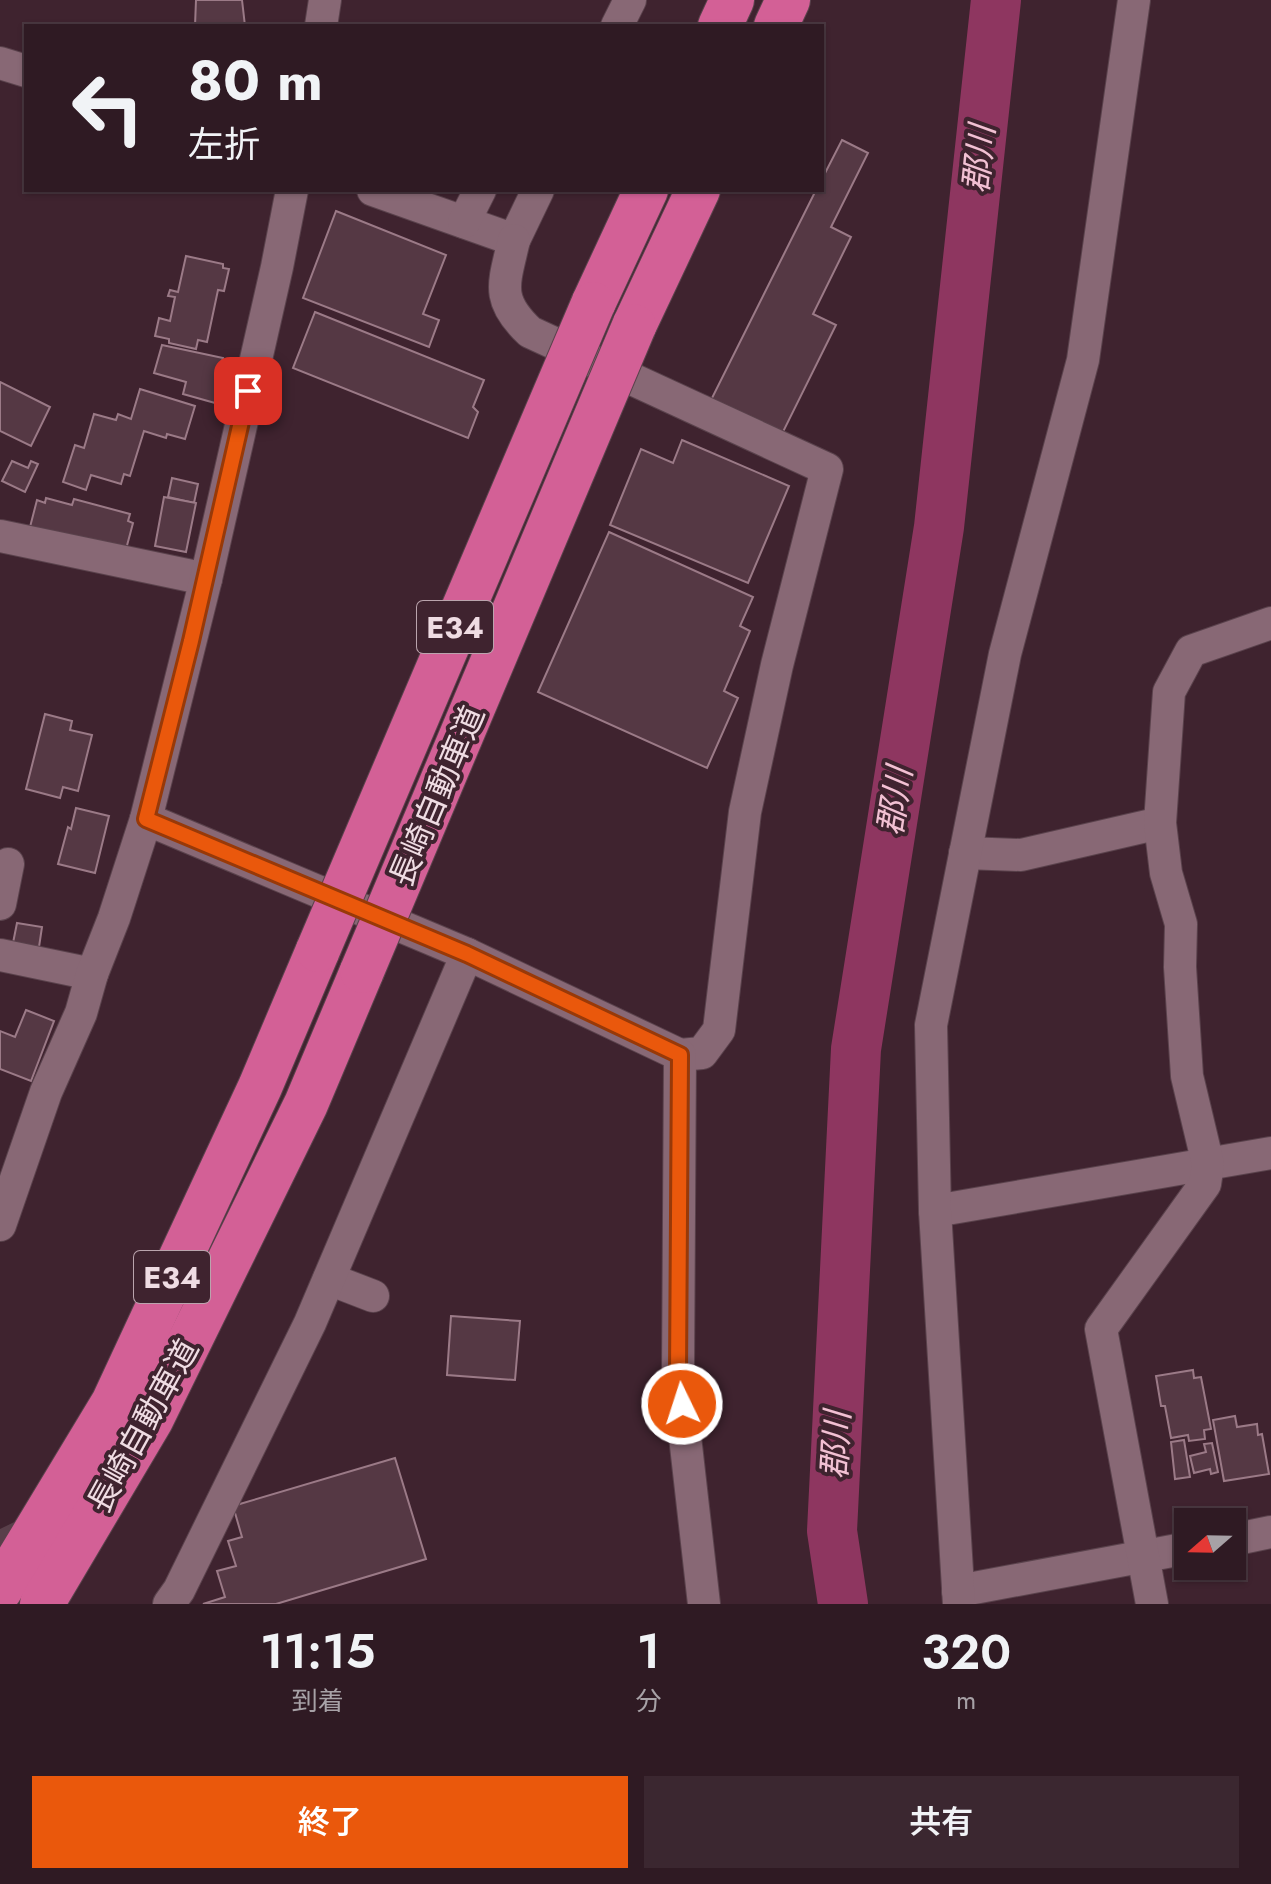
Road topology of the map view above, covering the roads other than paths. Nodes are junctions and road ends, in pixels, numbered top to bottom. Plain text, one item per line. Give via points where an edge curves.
1 (325, 0) edge
2 (630, 0) edge
3 (732, 0) edge
4 (788, 0) edge
5 (1134, 0) edge
6 (321, 24) edge
7 (618, 24) edge
8 (721, 24) edge
9 (777, 24) edge
10 (0, 63) edge
11 (24, 70) edge
12 (292, 192) edge
13 (379, 192) edge
14 (479, 192) edge
15 (537, 192) edge
16 (645, 192) edge
17 (697, 192) edge
18 (464, 222) junction
19 (514, 240) junction
20 (0, 536) edge
21 (206, 579) junction
22 (1271, 623) edge
23 (146, 819) junction
24 (1160, 823) junction
25 (965, 853) junction
26 (8, 864) dead end
27 (0, 904) edge
28 (467, 954) junction
29 (0, 955) edge
30 (92, 974) junction
31 (680, 1055) junction
32 (1271, 1153) edge
33 (1208, 1164) junction
34 (935, 1211) junction
35 (0, 1225) edge
36 (329, 1279) junction
37 (373, 1296) dead end
38 (1271, 1532) edge
39 (1246, 1537) edge
40 (1174, 1551) edge
41 (1144, 1556) junction
42 (0, 1590) edge
43 (959, 1597) edge
44 (42, 1604) edge
45 (169, 1604) edge
46 (704, 1604) edge
47 (1152, 1604) edge

1 - 6 street
2 - 7 street
3 - 8 highway
4 - 9 highway
5 - 25 street via 1083,360 1005,654
10 - 11 street
12 - 21 street
13 - 18 street
14 - 18 street
15 - 19 street
16 - 42 highway, 長崎自動車道 / E34, bridge via 260,1087 113,1403
17 - 44 highway, 長崎自動車道 / E34, bridge via 634,326 306,1104 151,1420
18 - 19 street
19 - 31 street via 503,287 512,316 530,332 827,469 745,812 719,1030 702,1053
20 - 21 street
21 - 23 street
22 - 24 street via 1191,651 1169,692
23 - 28 street
23 - 30 street
24 - 25 street via 1021,855
24 - 33 street via 1166,873 1181,924 1187,1076
25 - 34 street via 931,1025
26 - 27 street
28 - 31 street
28 - 36 street
29 - 30 street
30 - 35 street
31 - 46 street via 678,1375
32 - 33 street
33 - 34 street
33 - 41 street via 1205,1184 1101,1329
34 - 43 street
36 - 37 street
36 - 45 street
38 - 39 street
40 - 41 street
41 - 43 street
41 - 47 street

